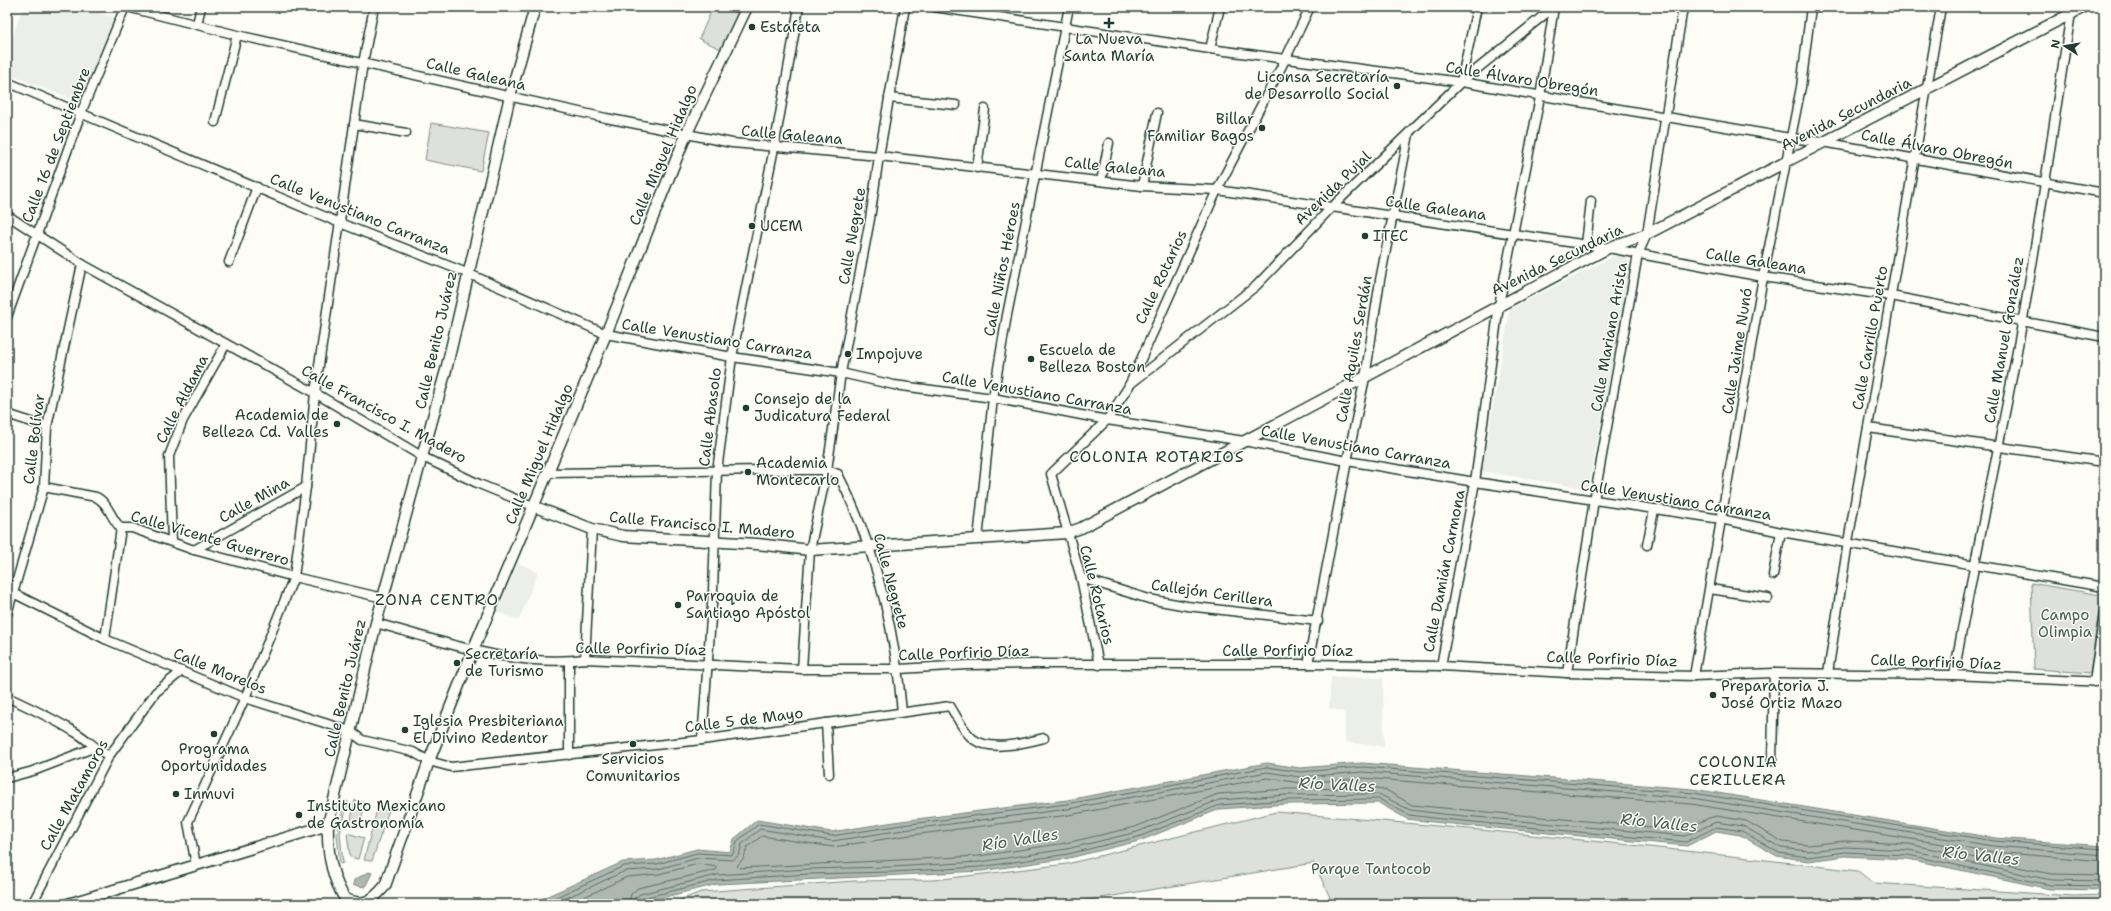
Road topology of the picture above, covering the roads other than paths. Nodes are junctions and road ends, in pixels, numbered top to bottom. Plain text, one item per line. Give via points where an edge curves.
1 (126, 7) edge
2 (201, 7) edge
3 (374, 7) edge
4 (535, 7) edge
5 (747, 7) edge
6 (799, 7) edge
7 (905, 7) edge
8 (934, 7) edge
9 (1068, 7) edge
10 (1220, 7) edge
11 (1310, 7) edge
12 (1478, 7) edge
13 (1554, 7) edge
14 (1683, 7) edge
15 (1811, 7) edge
16 (1941, 7) edge
17 (2084, 7) edge
18 (2071, 11) edge
19 (197, 24) junction
20 (1065, 26) junction
21 (237, 35) junction
22 (1210, 49) junction
23 (1286, 58) junction
24 (363, 63) junction
25 (7, 82) edge
26 (1461, 82) junction
27 (1928, 89) junction
28 (510, 96) junction
29 (1540, 96) junction
30 (889, 98) junction
31 (956, 105) dead end
32 (985, 109) dead end
33 (81, 113) junction
34 (1157, 113) dead end
35 (1666, 116) junction
36 (215, 122) dead end
37 (354, 124) junction
38 (406, 133) dead end
39 (1410, 134) junction
40 (686, 135) junction
41 (1790, 138) junction
42 (1823, 142) junction
43 (1110, 143) dead end
44 (774, 148) junction
45 (879, 156) junction
46 (1915, 159) junction
47 (1787, 161) junction
48 (977, 168) junction
49 (1034, 172) junction
50 (1101, 180) junction
51 (2045, 184) junction
52 (1142, 186) junction
53 (258, 187) junction
54 (1217, 190) junction
55 (2104, 193) edge
56 (1591, 201) dead end
57 (1332, 207) junction
58 (7, 215) edge
59 (1392, 216) junction
60 (340, 223) junction
61 (1512, 233) junction
62 (37, 234) junction
63 (1647, 234) junction
64 (1586, 244) junction
65 (1608, 248) junction
66 (1638, 254) junction
67 (229, 262) dead end
68 (82, 264) junction
69 (468, 273) junction
70 (1763, 277) junction
71 (1891, 296) junction
72 (1500, 305) junction
73 (7, 317) edge
74 (2022, 322) junction
75 (606, 334) junction
76 (2104, 337) edge
77 (226, 344) junction
78 (732, 357) junction
79 (841, 373) junction
80 (1365, 378) junction
81 (1129, 386) junction
82 (315, 393) junction
83 (993, 398) junction
84 (7, 414) edge
85 (1107, 420) junction
86 (47, 427) junction
87 (1868, 428) junction
88 (1244, 441) junction
89 (1999, 447) junction
90 (423, 457) junction
91 (1347, 461) junction
92 (2104, 462) edge
93 (827, 470) junction
94 (717, 471) junction
95 (548, 473) junction
96 (1475, 482) junction
97 (44, 487) junction
98 (306, 487) junction
99 (1594, 500) junction
100 (533, 506) junction
101 (1654, 510) junction
102 (1721, 519) junction
103 (122, 528) junction
104 (592, 529) junction
105 (1781, 532) junction
106 (1066, 533) junction
107 (978, 538) junction
108 (172, 541) junction
109 (715, 541) junction
110 (1848, 542) junction
111 (869, 545) junction
112 (1647, 545) dead end
113 (194, 550) junction
114 (810, 550) junction
115 (1973, 564) junction
116 (1773, 575) dead end
117 (294, 577) junction
118 (1081, 578) junction
119 (2104, 587) edge
120 (1710, 589) junction
121 (10, 591) edge
122 (383, 598) junction
123 (1768, 598) dead end
124 (2104, 613) edge
125 (7, 614) edge
126 (1318, 621) junction
127 (376, 623) junction
128 (105, 639) junction
129 (473, 650) junction
130 (585, 659) junction
131 (569, 661) junction
132 (706, 664) junction
133 (1308, 664) junction
134 (1100, 665) junction
135 (1441, 666) junction
136 (802, 669) junction
137 (898, 669) junction
138 (182, 671) junction
139 (1567, 673) junction
140 (1774, 673) junction
141 (1828, 673) junction
142 (1954, 675) junction
143 (1694, 676) junction
144 (2094, 682) junction
145 (2104, 682) edge
146 (7, 696) edge
147 (244, 698) junction
148 (902, 712) junction
149 (826, 723) junction
150 (350, 731) junction
151 (1044, 738) dead end
152 (702, 740) junction
153 (93, 748) junction
154 (570, 755) junction
155 (109, 756) junction
156 (429, 761) junction
157 (1772, 762) dead end
158 (829, 774) dead end
159 (7, 778) edge
160 (328, 825) junction
161 (196, 865) junction
162 (32, 904) edge
163 (68, 904) edge
164 (356, 904) edge

1 - 19 street, Calle Galeana
1 - 33 street, Calle 16 de Septiembre
2 - 19 street
3 - 24 street
4 - 28 street, Calle Benito Juárez
5 - 40 street, Calle Miguel Hidalgo
6 - 44 street, Calle Abasolo
7 - 30 street, Calle Negrete
8 - 20 street, Calle Álvaro Obregón
9 - 20 street, Calle Niños Héroes
10 - 22 street
11 - 23 street, Calle Rotarios
12 - 26 street
13 - 26 street, Avenida Pujal
13 - 29 street, Calle Damián Carmona
14 - 35 street, Calle Mariano Arista
15 - 41 street, Calle Jaime Nunó via 1801,87
16 - 27 street, Calle Carrillo Puerto
17 - 18 street, Avenida Secundaria
18 - 27 street, Avenida Secundaria
18 - 51 street, Calle Manuel González
19 - 21 street, Calle Galeana
20 - 22 street, Calle Álvaro Obregón
20 - 49 street, Calle Niños Héroes
21 - 24 street, Calle Galeana
21 - 36 street
22 - 23 street, Calle Álvaro Obregón
23 - 26 street, Calle Álvaro Obregón
23 - 54 street, Calle Rotarios
24 - 28 street, Calle Galeana
24 - 37 street
25 - 33 street, Calle Venustiano Carranza
26 - 29 street, Calle Álvaro Obregón
26 - 39 street, Avenida Pujal
27 - 42 street, Avenida Secundaria
27 - 46 street, Calle Carrillo Puerto
28 - 40 street, Calle Galeana
28 - 69 street, Calle Benito Juárez
29 - 35 street, Calle Álvaro Obregón
29 - 61 street, Calle Damián Carmona
30 - 31 street
30 - 45 street, Calle Negrete
32 - 48 street
33 - 53 street, Calle Venustiano Carranza
33 - 62 street, Calle 16 de Septiembre
34 - 52 street
35 - 41 street, Calle Álvaro Obregón
35 - 63 street, Calle Mariano Arista
37 - 38 street
37 - 60 street
39 - 57 street, Avenida Pujal
39 - 59 street, Calle Aquiles Serdán
40 - 44 street, Calle Galeana
40 - 75 street, Calle Miguel Hidalgo
41 - 42 street, Calle Álvaro Obregón
41 - 47 street, Calle Jaime Nunó
42 - 46 street, Calle Álvaro Obregón
42 - 47 street, Avenida Secundaria
43 - 50 street
44 - 45 street, Calle Galeana
44 - 78 street, Calle Abasolo
45 - 48 street, Calle Galeana
45 - 79 street, Calle Negrete via 870,219
46 - 51 street, Calle Álvaro Obregón
46 - 71 street, Calle Carrillo Puerto
47 - 63 street, Avenida Secundaria
47 - 70 street, Calle Jaime Nunó
48 - 49 street, Calle Galeana
49 - 50 street, Calle Galeana
49 - 83 street, Calle Niños Héroes
50 - 52 street, Calle Galeana
51 - 55 street, Calle Álvaro Obregón
51 - 74 street, Calle Manuel González
52 - 54 street, Calle Galeana
53 - 60 street, Calle Venustiano Carranza
53 - 67 street
54 - 57 street, Calle Galeana
54 - 81 street, Calle Rotarios
56 - 64 street
57 - 59 street, Calle Galeana
57 - 81 street, Avenida Pujal via 1256,286
58 - 62 street, Calle Francisco I. Madero
59 - 61 street, Calle Galeana
59 - 80 street, Calle Aquiles Serdán
60 - 69 street, Calle Venustiano Carranza
60 - 82 street
61 - 64 street, Calle Galeana
61 - 72 street, Calle Damián Carmona
62 - 68 street, Calle Francisco I. Madero
62 - 73 street, Calle 16 de Septiembre
63 - 65 street, Avenida Secundaria
63 - 66 street, Calle Mariano Arista
64 - 65 street, Calle Galeana
65 - 66 street, Calle Galeana
65 - 72 street, Avenida Secundaria
66 - 70 street, Calle Galeana
66 - 99 street, Calle Mariano Arista
68 - 77 street, Calle Francisco I. Madero
68 - 86 street, Calle Bolívar
69 - 75 street, Calle Venustiano Carranza
69 - 90 street, Calle Benito Juárez
70 - 71 street, Calle Galeana
70 - 102 street, Calle Jaime Nunó
71 - 74 street, Calle Galeana
71 - 87 street, Calle Carrillo Puerto
72 - 80 street, Avenida Secundaria
72 - 96 street, Calle Damián Carmona
74 - 76 street, Calle Galeana
74 - 89 street, Calle Manuel González
75 - 78 street, Calle Venustiano Carranza
75 - 95 street, Calle Miguel Hidalgo
77 - 82 street, Calle Francisco I. Madero
77 - 108 street, Calle Aldama via 183,420 169,456
78 - 79 street, Calle Venustiano Carranza
78 - 94 street, Calle Abasolo
79 - 83 street, Calle Venustiano Carranza via 894,385
79 - 93 street, Calle Negrete
80 - 88 street, Avenida Secundaria
80 - 91 street, Calle Aquiles Serdán
81 - 85 street, Calle Rotarios
82 - 90 street, Calle Francisco I. Madero
82 - 98 street
83 - 85 street, Calle Venustiano Carranza
83 - 107 street, Calle Niños Héroes
84 - 86 street
85 - 88 street, Calle Venustiano Carranza
85 - 106 street, Calle Rotarios via 1051,474
86 - 97 street, Calle Bolívar
87 - 89 street
87 - 110 street, Calle Carrillo Puerto
88 - 91 street, Calle Venustiano Carranza
88 - 106 street, Avenida Secundaria via 1081,528
89 - 92 street
89 - 115 street, Calle Manuel González
90 - 100 street, Calle Francisco I. Madero
90 - 122 street, Calle Benito Juárez
91 - 96 street, Calle Venustiano Carranza
91 - 126 street, Calle Aquiles Serdán
93 - 94 street
93 - 111 street, Calle Negrete via 838,474 854,504
93 - 114 street, Calle Negrete
94 - 95 street
94 - 109 street, Calle Abasolo
95 - 100 street, Calle Miguel Hidalgo
96 - 99 street, Calle Venustiano Carranza
96 - 135 street, Calle Damián Carmona
97 - 103 street, Calle Vicente Guerrero via 102,500 114,523
97 - 121 street, Calle Bolívar
98 - 113 street, Calle Mina
98 - 117 street
99 - 101 street, Calle Venustiano Carranza
99 - 139 street, Calle Mariano Arista
100 - 104 street, Calle Francisco I. Madero
100 - 129 street, Calle Miguel Hidalgo
101 - 102 street, Calle Venustiano Carranza
101 - 112 street
102 - 105 street, Calle Venustiano Carranza
102 - 120 street, Calle Jaime Nunó
103 - 108 street, Calle Vicente Guerrero via 132,528
103 - 128 street
104 - 109 street, Calle Francisco I. Madero via 623,536
104 - 130 street
105 - 110 street, Calle Venustiano Carranza
105 - 116 street
106 - 107 street, Calle Francisco I. Madero
106 - 118 street, Calle Rotarios
107 - 111 street, Calle Francisco I. Madero
108 - 113 street, Calle Vicente Guerrero
109 - 114 street, Calle Francisco I. Madero
109 - 132 street, Calle Abasolo
110 - 115 street, Calle Venustiano Carranza
110 - 141 street, Calle Carrillo Puerto
111 - 114 street, Calle Francisco I. Madero
111 - 137 street, Calle Negrete
113 - 117 street, Calle Vicente Guerrero
114 - 136 street, Calle Negrete
115 - 119 street, Calle Venustiano Carranza
115 - 142 street, Calle Manuel González
117 - 122 street, Calle Vicente Guerrero
117 - 147 street
118 - 126 street, Callejón Cerillera via 1149,599 1187,606
118 - 134 street, Calle Rotarios
120 - 123 street
120 - 143 street, Calle Jaime Nunó
121 - 125 street, Calle Bolívar
121 - 128 street, Calle Morelos
122 - 127 street, Calle Benito Juárez
124 - 144 street
126 - 133 street, Calle Aquiles Serdán
127 - 129 street
127 - 150 street, Calle Benito Juárez
128 - 138 street, Calle Morelos
129 - 131 street, Calle Porfirio Díaz via 525,660
129 - 156 street, Calle Miguel Hidalgo
130 - 131 street, Calle Porfirio Díaz
130 - 132 street, Calle Porfirio Díaz
131 - 154 street
132 - 136 street, Calle Porfirio Díaz
132 - 152 street, Calle Abasolo
133 - 134 street, Calle Porfirio Díaz
133 - 135 street, Calle Porfirio Díaz
134 - 137 street, Calle Porfirio Díaz via 967,665
135 - 139 street, Calle Porfirio Díaz
136 - 137 street, Calle Porfirio Díaz
137 - 148 street, Calle Negrete
138 - 147 street, Calle Morelos
138 - 155 street, Calle Matamoros via 156,692
139 - 143 street, Calle Porfirio Díaz
140 - 141 street, Calle Porfirio Díaz
140 - 143 street, Calle Porfirio Díaz
140 - 157 street
141 - 142 street, Calle Porfirio Díaz
142 - 144 street, Calle Porfirio Díaz
144 - 145 street, Calle Porfirio Díaz
146 - 153 street via 74,732
147 - 150 street, Calle Morelos
147 - 161 street via 188,822
148 - 149 street, Calle 5 de Mayo
148 - 151 street, Calle 5 de Mayo via 950,706 974,740 1002,747
149 - 152 street, Calle 5 de Mayo
149 - 158 street
150 - 156 street, Calle Morelos via 362,740 413,752
150 - 160 street, Calle Benito Juárez
152 - 154 street, Calle 5 de Mayo
153 - 155 street
153 - 159 street via 33,772
154 - 156 street, Calle 5 de Mayo via 451,767
155 - 162 street, Calle Matamoros
156 - 164 street, Calle Miguel Hidalgo via 385,886 373,900
160 - 161 street
160 - 164 street, Calle Benito Juárez via 331,868 345,899
161 - 163 street

